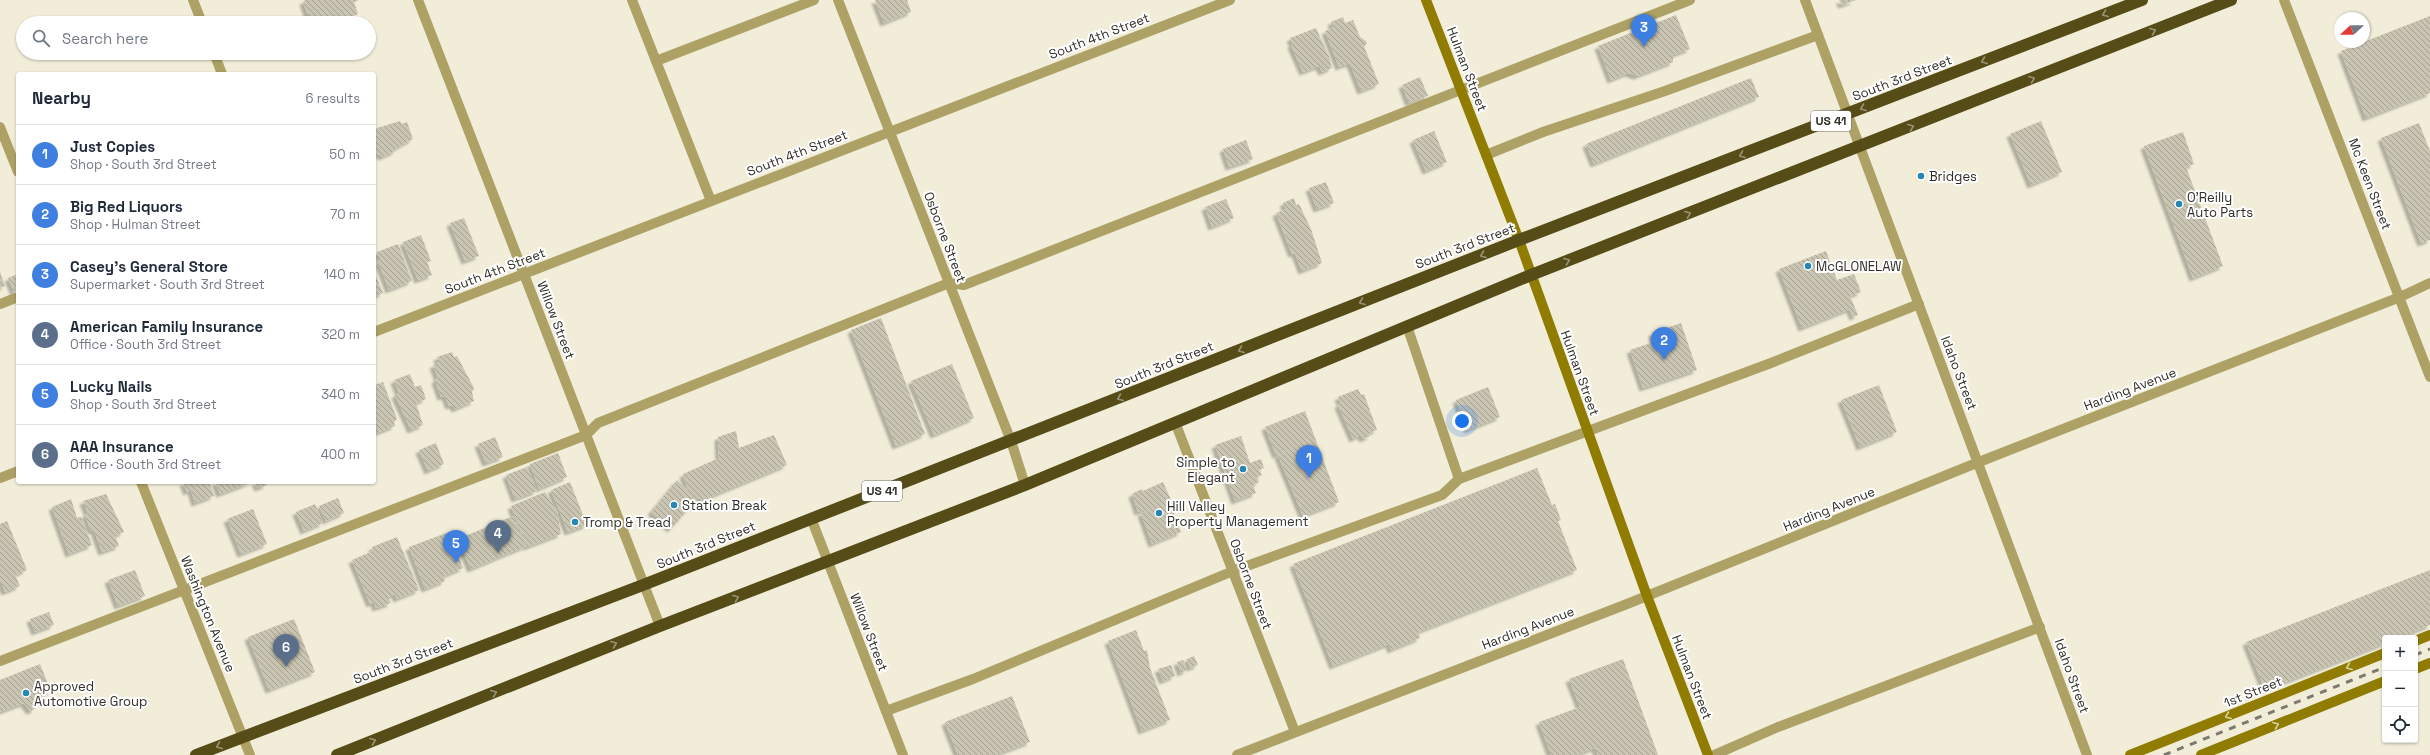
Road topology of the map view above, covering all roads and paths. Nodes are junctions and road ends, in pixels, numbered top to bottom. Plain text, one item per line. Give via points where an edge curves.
1 (193, 0) edge
2 (418, 0) edge
3 (632, 0) edge
4 (814, 0) edge
5 (838, 0) edge
6 (1230, 0) edge
7 (1426, 0) edge
8 (1690, 0) edge
9 (1805, 0) edge
10 (2142, 0) edge
11 (2284, 0) edge
12 (2224, 1) edge
13 (199, 16) edge
14 (1818, 35) junction
15 (217, 60) edge
16 (656, 61) junction
17 (221, 72) edge
18 (1462, 91) junction
19 (1847, 114) junction
20 (0, 127) edge
21 (890, 131) junction
22 (1860, 147) junction
23 (1486, 155) junction
24 (16, 167) edge
25 (710, 201) junction
26 (1519, 240) junction
27 (524, 274) junction
28 (1531, 275) junction
29 (949, 283) junction
30 (2430, 283) edge
31 (2400, 297) junction
32 (16, 298) edge
33 (0, 304) edge
34 (1919, 304) junction
35 (1407, 326) junction
36 (376, 331) edge
37 (2430, 377) edge
38 (1175, 422) junction
39 (1588, 432) junction
40 (586, 435) junction
41 (1011, 441) junction
42 (1979, 462) junction
43 (16, 472) edge
44 (0, 478) edge
45 (1459, 479) junction
46 (142, 484) edge
47 (1025, 485) junction
48 (810, 518) junction
49 (828, 563) junction
50 (1233, 571) junction
51 (643, 584) junction
52 (184, 589) junction
53 (1647, 596) junction
54 (660, 626) junction
55 (2040, 627) junction
56 (2430, 635) edge
57 (2418, 640) edge
58 (2382, 654) edge
59 (0, 661) edge
60 (2430, 663) edge
61 (2418, 668) edge
62 (2382, 682) edge
63 (886, 712) junction
64 (1295, 732) junction
65 (242, 736) junction
66 (196, 755) edge
67 (250, 755) edge
68 (337, 755) edge
69 (903, 755) edge
70 (1236, 755) edge
71 (1708, 755) edge
72 (1714, 755) edge
73 (2087, 755) edge
74 (2130, 755) edge
75 (2201, 755) edge

1 - 13 street
2 - 27 street, Willow Street
3 - 16 street
4 - 16 street
5 - 21 street, Osborne Street
6 - 21 street, South 4th Street
7 - 18 street, Hulman Street
8 - 18 street
9 - 14 street, Idaho Street
10 -> 19 highway, South 3rd Street / US 41
11 - 31 street, Mc Keen Street
22 -> 12 highway, US 41
14 - 19 street, Idaho Street
14 - 23 street via 1543,132
15 - 17 street
16 - 25 street
18 - 23 street, Hulman Street
18 - 29 street via 964,285
19 - 22 street, Idaho Street
19 -> 26 highway, South 3rd Street / US 41
20 - 24 street
21 - 25 street, South 4th Street
21 - 29 street, Osborne Street
28 -> 22 highway, US 41
22 - 34 street, Idaho Street
23 - 26 street, Hulman Street
25 - 27 street, South 4th Street
26 - 28 street, Hulman Street
26 -> 41 highway, South 3rd Street / US 41
27 - 36 street, South 4th Street
27 - 40 street, Willow Street
28 - 35 highway, US 41
28 - 39 street, Hulman Street
29 - 40 street via 598,423
29 - 41 street, Osborne Street
30 - 31 street, Harding Avenue
31 - 37 street, Mc Keen Street
31 - 42 street, Harding Avenue
32 - 33 street
34 - 39 street
34 - 42 street, Idaho Street
35 - 38 highway, US 41
35 - 45 street
38 - 47 highway, US 41
38 - 50 street, Osborne Street
39 - 45 street
39 - 53 street, Hulman Street
40 - 51 street, Willow Street
40 - 52 street
41 - 47 street, Osborne Street
41 - 48 highway, South 3rd Street / US 41
42 - 53 street, Harding Avenue
42 - 55 street, Idaho Street
43 - 44 street
45 - 50 street via 1442,495
46 - 52 street, Washington Avenue
47 - 49 highway, US 41
48 - 49 street, Willow Street
48 - 51 highway, South 3rd Street / US 41
54 -> 49 highway, US 41
49 - 63 street, Willow Street
50 - 63 street via 980,676
50 - 64 street, Osborne Street
51 - 54 street, Willow Street
51 - 65 highway, South 3rd Street / US 41
52 - 59 street
52 - 65 street, Washington Avenue
53 - 64 street, Harding Avenue
53 - 71 street, Hulman Street
68 -> 54 highway, US 41
55 - 72 street via 1778,727
55 - 73 street, Idaho Street
56 - 57 street
58 -> 74 street, 1st Street
60 - 61 street
75 -> 62 street
63 - 69 street, Willow Street
64 - 70 street, Harding Avenue
65 -> 66 highway, South 3rd Street / US 41
65 - 67 street, Washington Avenue

